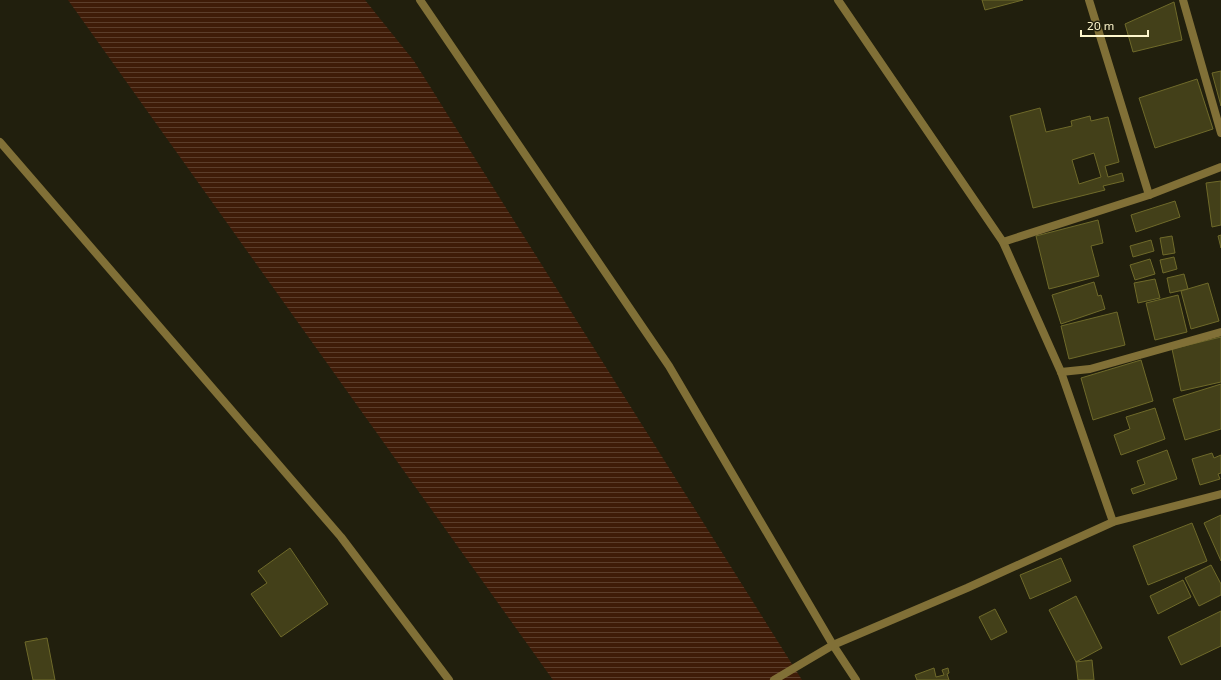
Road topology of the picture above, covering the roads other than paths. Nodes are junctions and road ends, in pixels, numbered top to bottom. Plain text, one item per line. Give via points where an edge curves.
1 (420, 0) edge
2 (838, 0) edge
3 (1089, 0) edge
4 (1183, 0) edge
5 (1221, 133) edge
6 (0, 142) edge
7 (1221, 167) edge
8 (1149, 195) junction
9 (1003, 242) junction
10 (1221, 332) edge
11 (1061, 372) junction
12 (1221, 494) edge
13 (1113, 522) junction
14 (833, 645) junction
15 (449, 680) edge
16 (774, 680) edge
17 (856, 680) edge

1 - 14 street via 669,366
2 - 9 street
3 - 8 street
4 - 5 street
6 - 15 street via 341,537
7 - 8 street
8 - 9 street
9 - 11 street
10 - 11 street via 1090,369
11 - 13 street
12 - 13 street
13 - 14 street
14 - 16 street
14 - 17 street

